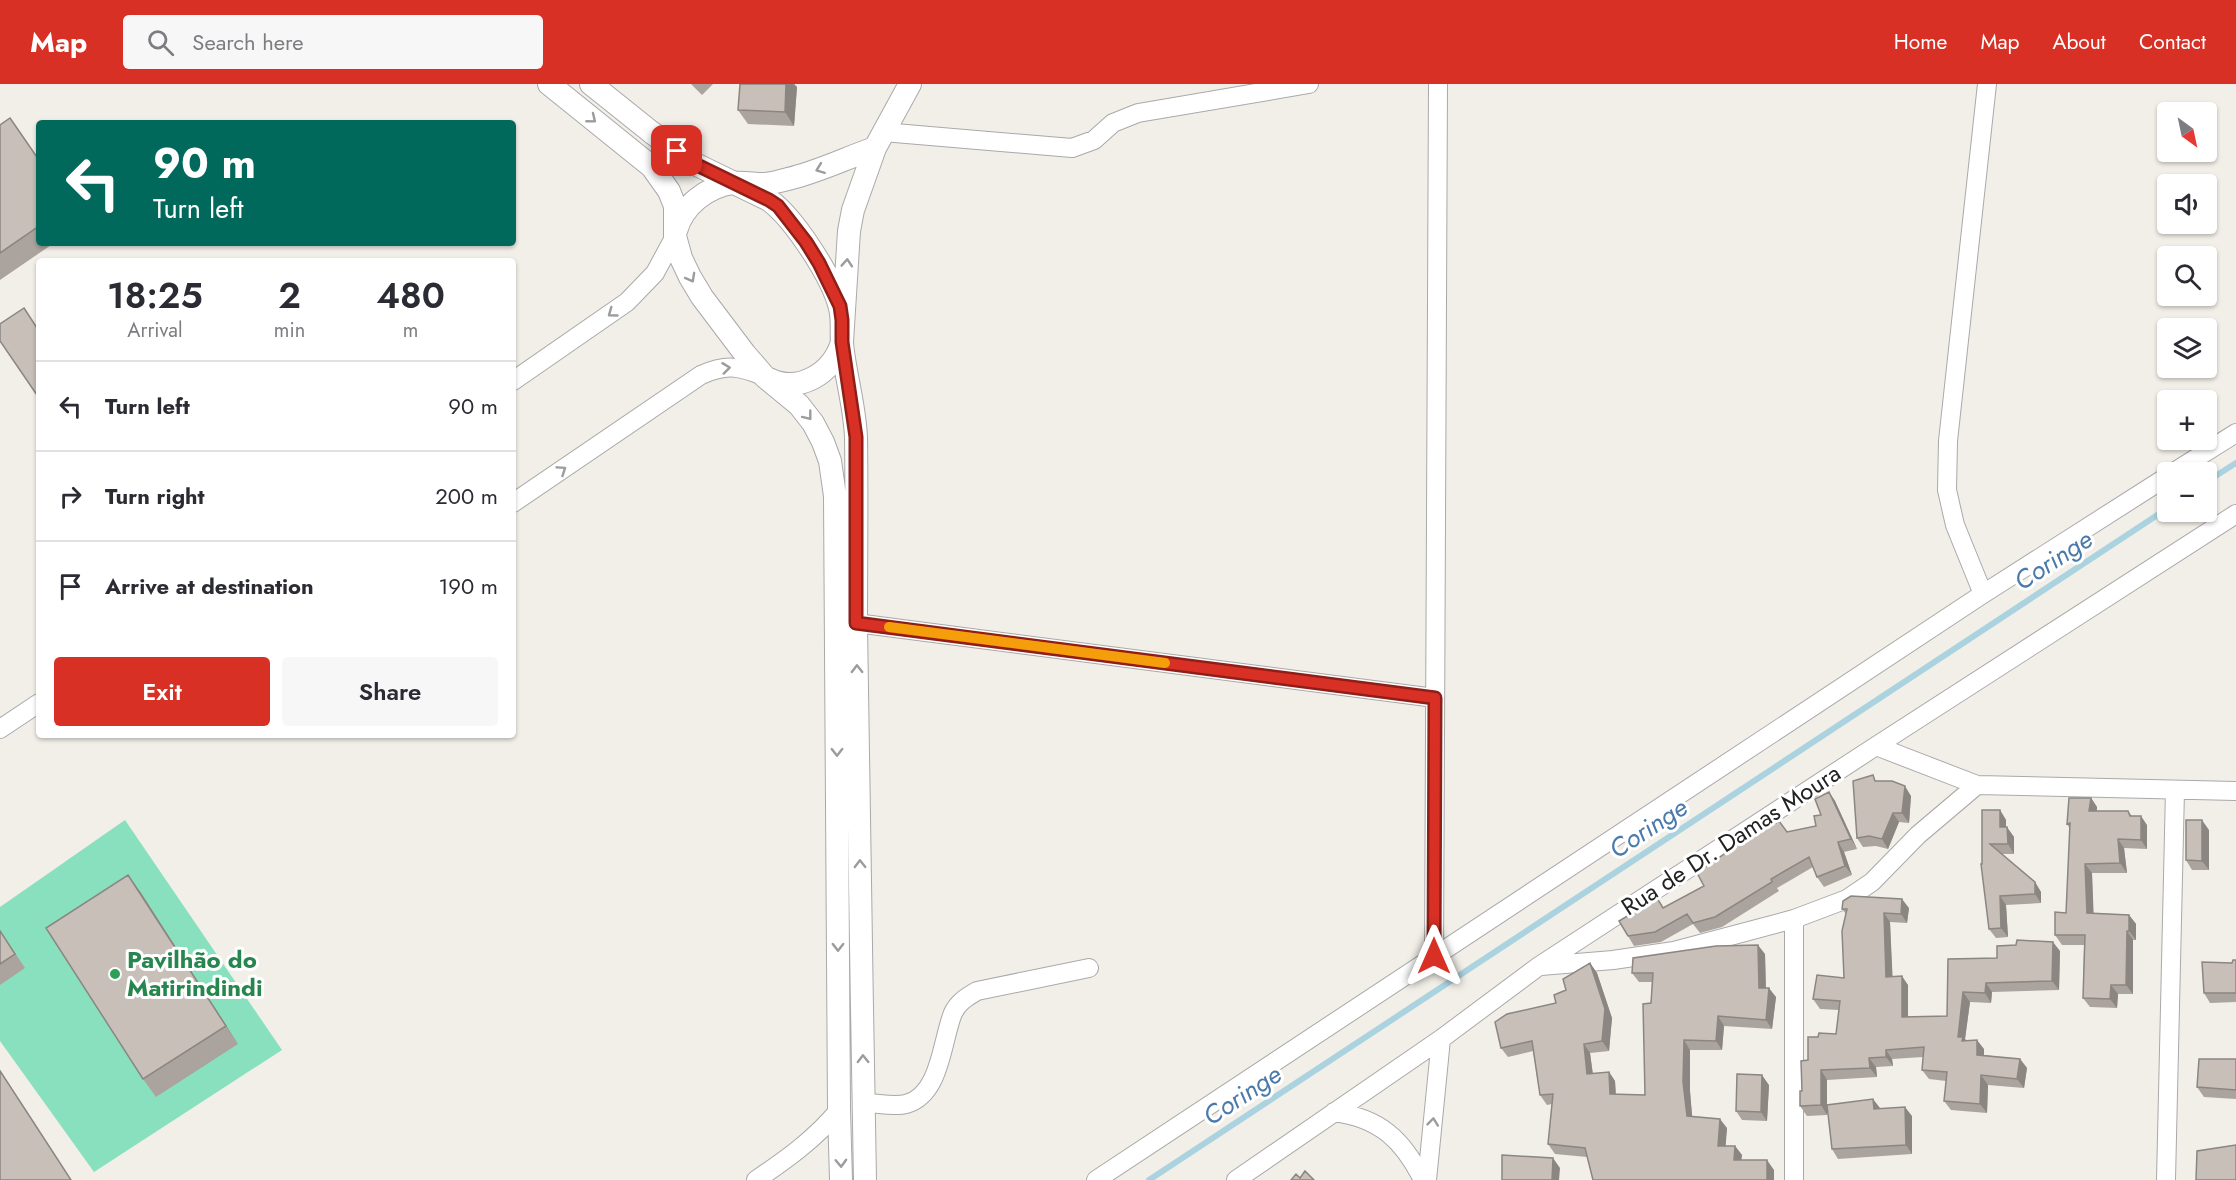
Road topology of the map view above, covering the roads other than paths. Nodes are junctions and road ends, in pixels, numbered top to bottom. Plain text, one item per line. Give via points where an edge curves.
1 (549, 84) edge
2 (591, 84) edge
3 (910, 84) edge
4 (1309, 84) edge
5 (1438, 84) edge
6 (1987, 84) edge
7 (879, 140) junction
8 (733, 183) junction
9 (675, 236) junction
10 (842, 342) junction
11 (765, 377) junction
12 (516, 379) edge
13 (2236, 433) edge
14 (2190, 462) edge
15 (2157, 483) edge
16 (516, 501) edge
17 (2236, 514) edge
18 (1983, 594) junction
19 (856, 623) junction
20 (1435, 698) junction
21 (36, 705) edge
22 (0, 729) edge
23 (1876, 746) junction
24 (1977, 785) junction
25 (2175, 790) junction
26 (2236, 791) edge
27 (1794, 919) junction
28 (1434, 956) junction
29 (1539, 966) junction
30 (1089, 968) dead end
31 (1440, 1039) junction
32 (864, 1103) junction
33 (839, 1110) junction
34 (1334, 1112) junction
35 (756, 1180) edge
36 (841, 1180) edge
37 (865, 1180) edge
38 (1096, 1180) edge
39 (1236, 1180) edge
40 (1425, 1180) edge
41 (1794, 1180) edge
42 (2166, 1180) edge

1 -> 9 street via 657,174 675,206
2 - 8 street via 695,164
3 - 7 street
4 - 7 street via 1138,113 1113,123 1095,140 1072,148
5 - 20 street
6 - 18 street via 1948,441 1947,490 1955,525
7 -> 8 street via 789,179 766,184
10 -> 7 street via 849,231
8 - 9 street via 696,200 683,215
8 - 10 street via 778,206 806,242 840,306
9 -> 11 street via 681,258 702,297
9 -> 12 street via 656,273 627,302
10 - 11 street via 832,363 808,381 786,384
10 - 19 street via 856,437
16 -> 11 street via 701,375 739,367
11 -> 33 street via 799,405 813,423 830,461 835,496
13 - 14 street
15 - 18 street
17 - 23 street, Rua de Dr. Damas Moura
18 - 28 street
19 - 20 street
32 -> 19 street
20 - 28 street
21 - 22 street
23 - 24 street
23 - 29 street, Rua de Dr. Damas Moura
24 - 25 street
24 - 27 street via 1918,835 1872,882 1847,899
25 - 26 street
25 - 42 street
27 - 29 street via 1674,951
27 - 41 street
28 - 38 street
29 - 31 street, Rua de Dr. Damas Moura
30 - 32 street via 977,991 961,1000 953,1012 939,1065 928,1087 906,1104
31 - 34 street, Rua de Dr. Damas Moura
40 -> 31 street
32 - 37 street
33 - 35 street via 796,1153
33 -> 36 street
34 - 39 street, Rua de Dr. Damas Moura
34 - 40 street via 1353,1115 1387,1131 1409,1154

